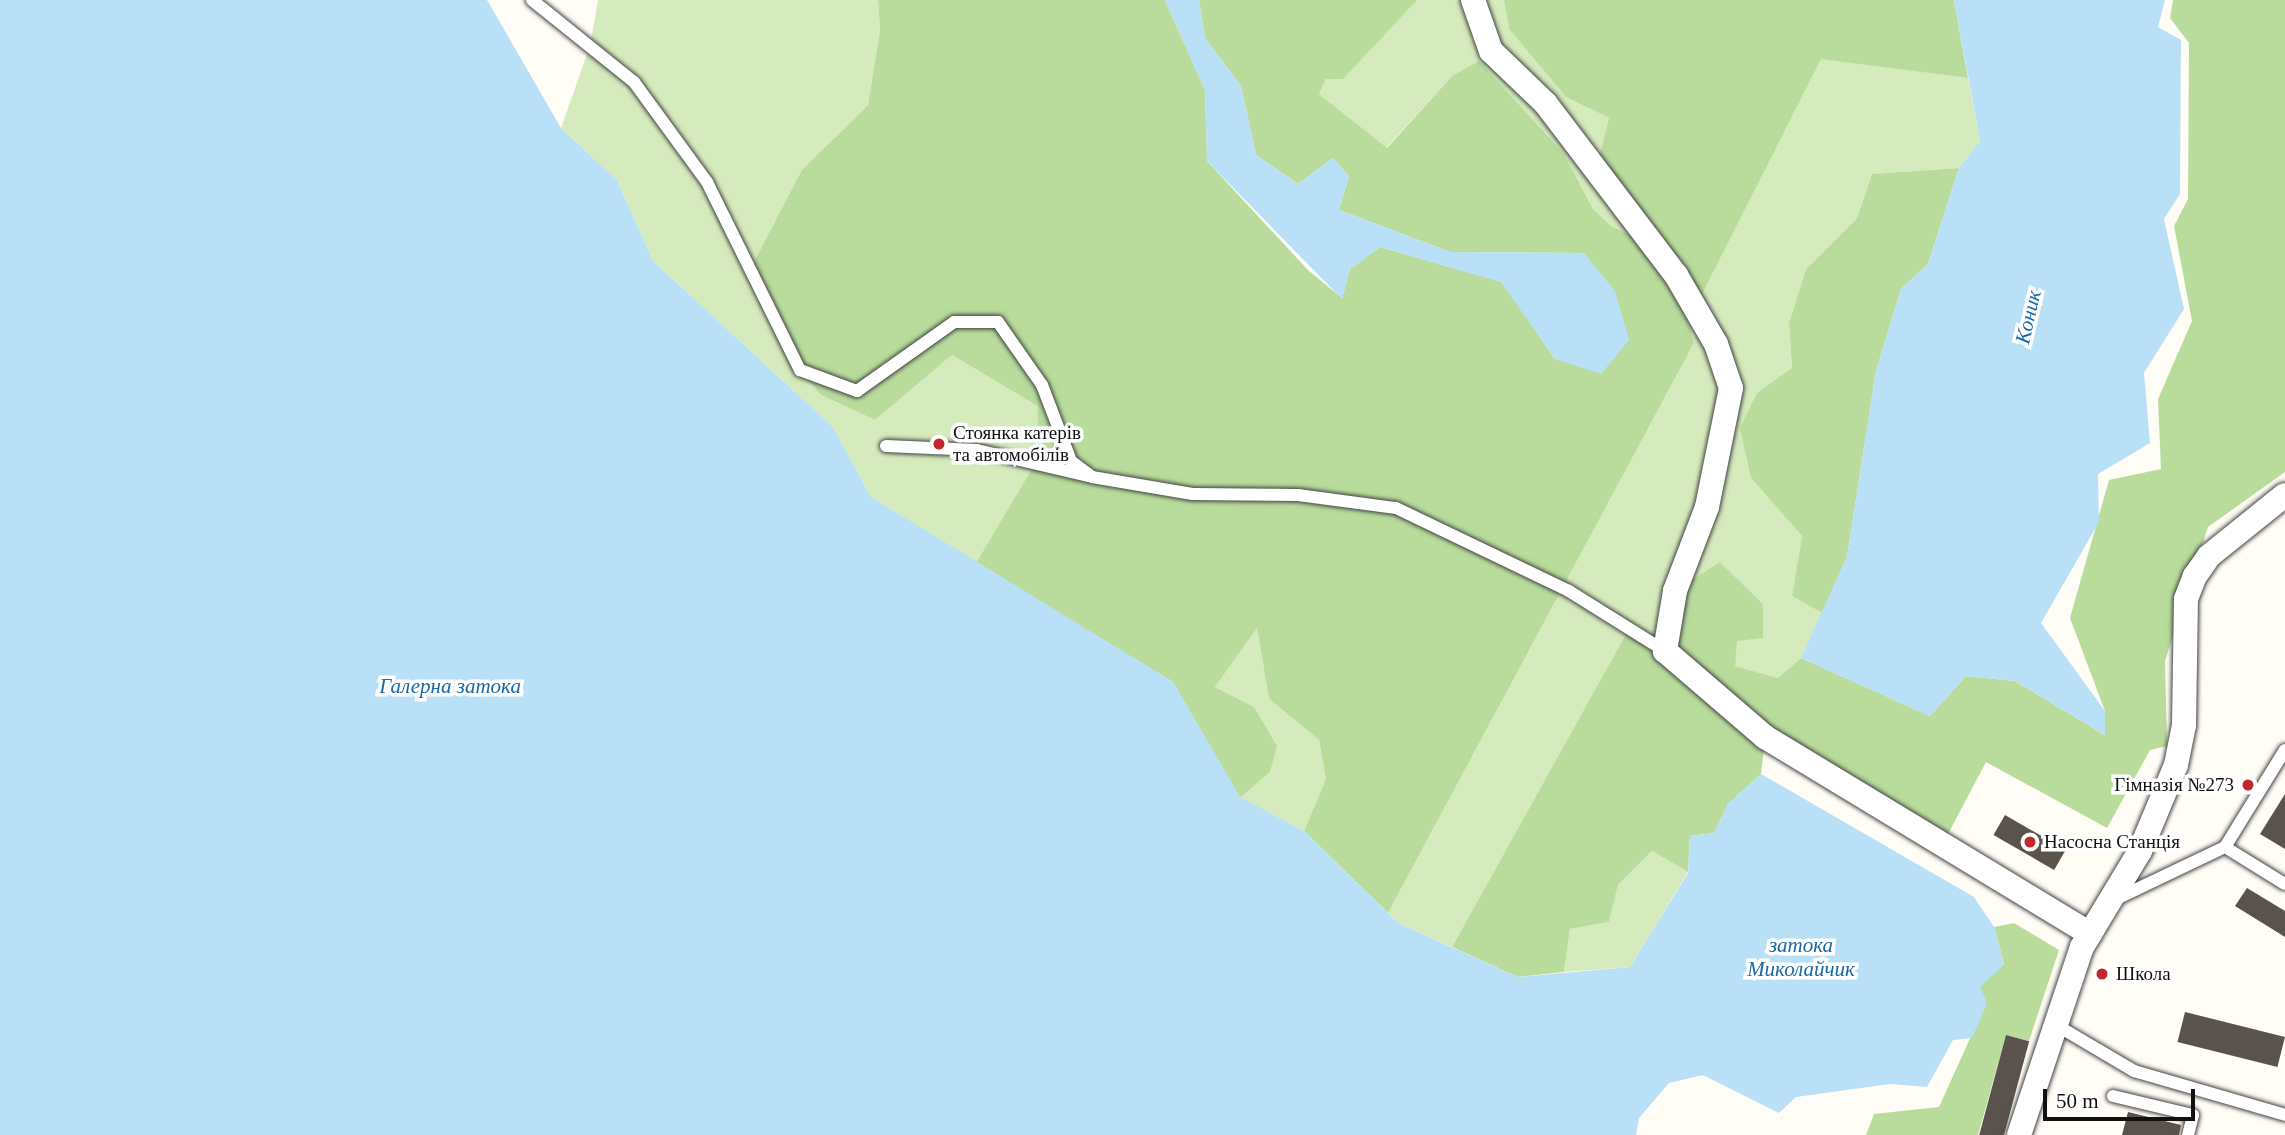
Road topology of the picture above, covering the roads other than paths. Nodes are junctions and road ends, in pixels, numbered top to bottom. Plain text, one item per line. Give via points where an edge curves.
1 (532, 0) edge
2 (1473, 0) edge
3 (886, 446) dead end
4 (1092, 477) junction
5 (2285, 495) edge
6 (1665, 650) junction
7 (2285, 750) edge
8 (2225, 847) junction
9 (2285, 884) edge
10 (2110, 903) junction
11 (2090, 934) junction
12 (2056, 1025) junction
13 (2113, 1096) dead end
14 (2285, 1115) edge
15 (2019, 1135) edge
16 (2188, 1135) edge

1 - 4 lane via 634,82 699,171 753,264 800,369 857,391 954,322 998,322 1042,385 1071,461
2 - 6 street via 1491,51 1546,104 1676,275 1716,344 1731,387 1707,508 1675,591
3 - 4 lane via 977,450
4 - 6 lane via 1193,494 1298,495 1396,508 1569,591
5 - 10 street via 2209,556 2194,576 2186,599 2184,725 2176,765
6 - 11 street via 1765,737
7 - 8 lane
8 - 9 lane
8 - 10 lane
10 - 11 street
11 - 12 street
12 - 14 lane via 2134,1071
12 - 15 street
13 - 16 lane via 2193,1115

